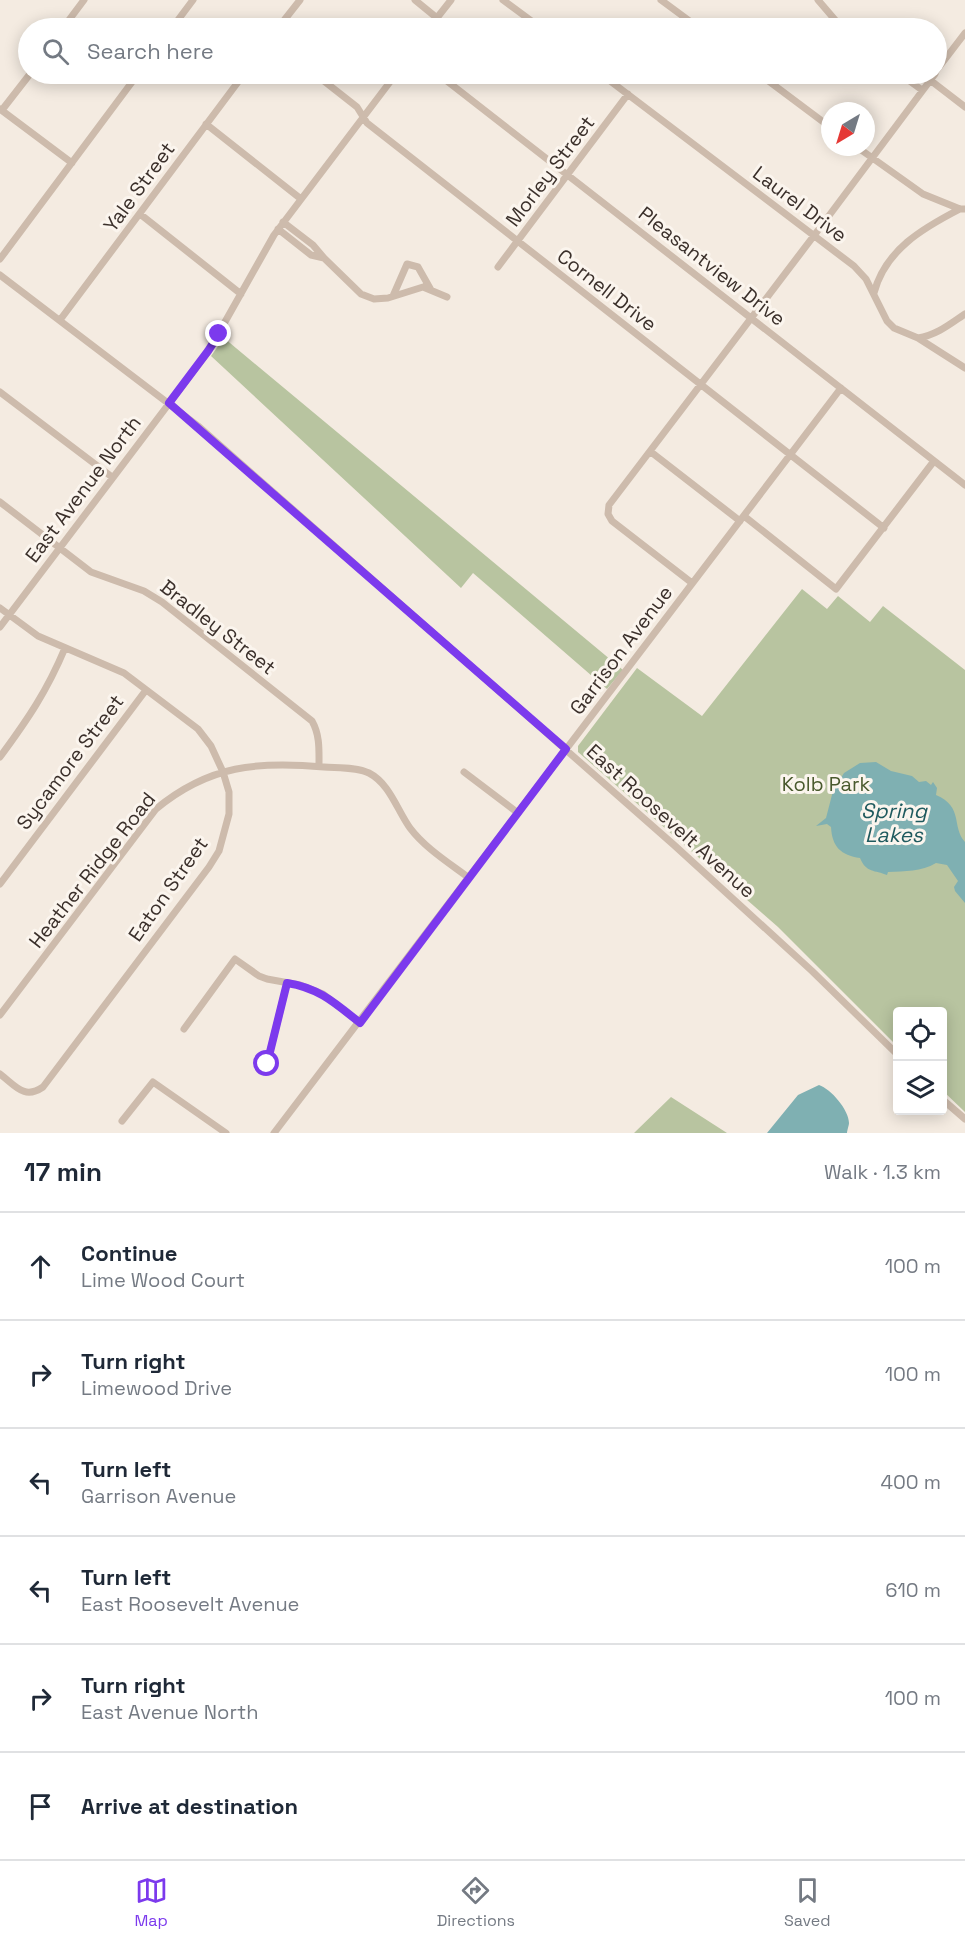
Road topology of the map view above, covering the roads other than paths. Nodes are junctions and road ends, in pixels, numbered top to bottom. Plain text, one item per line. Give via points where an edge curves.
1 (84, 0) edge
2 (193, 0) edge
3 (300, 0) edge
4 (415, 0) edge
5 (451, 0) edge
6 (502, 0) edge
7 (661, 0) edge
8 (818, 0) edge
9 (70, 18) edge
10 (180, 18) edge
11 (286, 18) edge
12 (437, 18) joint
13 (527, 18) edge
14 (685, 18) edge
15 (833, 18) edge
16 (965, 33) edge
17 (947, 57) edge
18 (22, 84) edge
19 (131, 84) edge
20 (236, 84) edge
21 (328, 84) edge
22 (388, 84) edge
23 (451, 84) edge
24 (614, 84) edge
25 (772, 84) edge
26 (914, 84) edge
27 (927, 84) edge
28 (943, 84) edge
29 (922, 90) junction
30 (628, 94) junction
31 (965, 106) edge
32 (1, 110) edge
33 (362, 117) junction
34 (821, 120) edge
35 (206, 124) junction
36 (869, 156) edge
37 (872, 158) junction
38 (72, 163) junction
39 (568, 174) junction
40 (301, 199) junction
41 (962, 209) edge
42 (140, 214) junction
43 (283, 222) junction
44 (278, 229) junction
45 (815, 235) junction
46 (518, 241) junction
47 (324, 258) junction
48 (0, 260) edge
49 (498, 267) dead end
50 (0, 275) edge
51 (431, 290) junction
52 (874, 293) junction
53 (241, 294) junction
54 (393, 296) junction
55 (447, 297) dead end
56 (965, 314) edge
57 (752, 318) junction
58 (60, 320) junction
59 (918, 338) junction
60 (965, 368) edge
61 (701, 385) junction
62 (841, 388) junction
63 (0, 392) edge
64 (169, 403) junction
65 (651, 452) junction
66 (790, 456) junction
67 (934, 461) junction
68 (112, 477) junction
69 (964, 481) edge
70 (0, 502) edge
71 (742, 518) junction
72 (884, 528) junction
73 (60, 546) junction
74 (692, 583) junction
75 (0, 608) edge
76 (9, 615) junction
77 (0, 627) edge
78 (65, 648) junction
79 (146, 690) junction
80 (566, 749) junction
81 (0, 757) edge
82 (319, 766) junction
83 (223, 772) junction
84 (464, 772) dead end
85 (518, 813) junction
86 (469, 878) junction
87 (0, 884) edge
88 (287, 983) junction
89 (0, 1015) edge
90 (360, 1023) junction
91 (184, 1029) dead end
92 (893, 1051) edge
93 (267, 1064) dead end
94 (0, 1074) edge
95 (947, 1103) edge
96 (965, 1119) edge
97 (122, 1121) dead end
98 (226, 1133) edge
99 (274, 1133) edge

1 - 9 street
2 - 10 street
3 - 11 street
4 - 12 street
5 - 12 street
6 - 13 street
7 - 14 street
8 - 15 street
16 - 17 street
18 - 32 street
19 - 38 street
20 - 35 street, Yale Street
21 - 33 street, Cornell Drive via 357,107
22 - 33 street, East Avenue North
23 - 39 street, Pleasantview Drive
24 - 30 street, Laurel Drive
25 - 34 street
26 - 29 street
27 - 29 street
28 - 31 street
29 - 37 street
30 - 39 street, Morley Street
30 - 45 street, Laurel Drive
32 - 38 street
33 - 40 street, East Avenue North
33 - 46 street, Cornell Drive
35 - 40 street
35 - 42 street, Yale Street
36 - 37 street
37 - 41 street via 923,194
37 - 45 street
38 - 48 street
39 - 46 street, Morley Street
39 - 57 street, Pleasantview Drive
40 - 43 street, East Avenue North
41 - 52 street via 909,240 885,267
42 - 53 street
42 - 58 street, Yale Street
43 - 44 street, East Avenue North
43 - 47 street
44 - 47 street via 311,255
44 - 53 street, East Avenue North
45 - 52 street, Laurel Drive via 854,266
45 - 57 street
46 - 49 street, Morley Street
46 - 61 street, Cornell Drive
47 - 54 street via 361,294 374,299
50 - 58 street, East Roosevelt Avenue
51 - 54 street via 423,287
51 - 54 street via 418,267 407,264
51 - 55 street
52 - 59 street, Laurel Drive via 887,321
53 - 64 street, East Avenue North via 208,351
56 - 59 street via 940,332
57 - 61 street
57 - 62 street, Pleasantview Drive
58 - 64 street, East Roosevelt Avenue
59 - 60 street, Laurel Drive
61 - 65 street
61 - 66 street, Cornell Drive
62 - 66 street, Garrison Avenue
62 - 67 street, Pleasantview Drive
63 - 68 street
64 - 68 street, East Avenue North
64 - 80 street, East Roosevelt Avenue
65 - 71 street
65 - 74 street via 607,510 610,517
66 - 71 street, Garrison Avenue
66 - 72 street, Cornell Drive
67 - 69 street, Pleasantview Drive
67 - 72 street
68 - 73 street, East Avenue North
70 - 73 street, Bradley Street
71 - 72 street via 836,589
71 - 74 street, Garrison Avenue
73 - 76 street, East Avenue North
73 - 82 street, Bradley Street via 92,572 144,591 162,602 312,721 319,740
74 - 80 street, Garrison Avenue
75 - 76 street, Eaton Street
76 - 77 street, East Avenue North
76 - 78 street, Eaton Street via 38,636
78 - 79 street, Eaton Street via 124,673
78 - 81 street via 45,692
79 - 83 street, Eaton Street via 198,729 212,746
79 - 87 street, Sycamore Street
80 - 85 street, Garrison Avenue
80 - 92 street, East Roosevelt Avenue via 804,964
82 - 83 street, Heather Ridge Road via 271,764
82 - 86 street, Heather Ridge Road via 369,773 385,786 421,840
83 - 89 street, Heather Ridge Road via 192,783 156,809
83 - 94 street, Eaton Street via 229,792 229,814 219,851 43,1087 25,1093
84 - 85 street
85 - 86 street, Garrison Avenue
86 - 90 street, Garrison Avenue
88 - 90 street via 323,994
88 - 91 street via 259,976 235,959
88 - 93 street
90 - 99 street, Garrison Avenue
95 - 96 street
97 - 98 street via 153,1082

